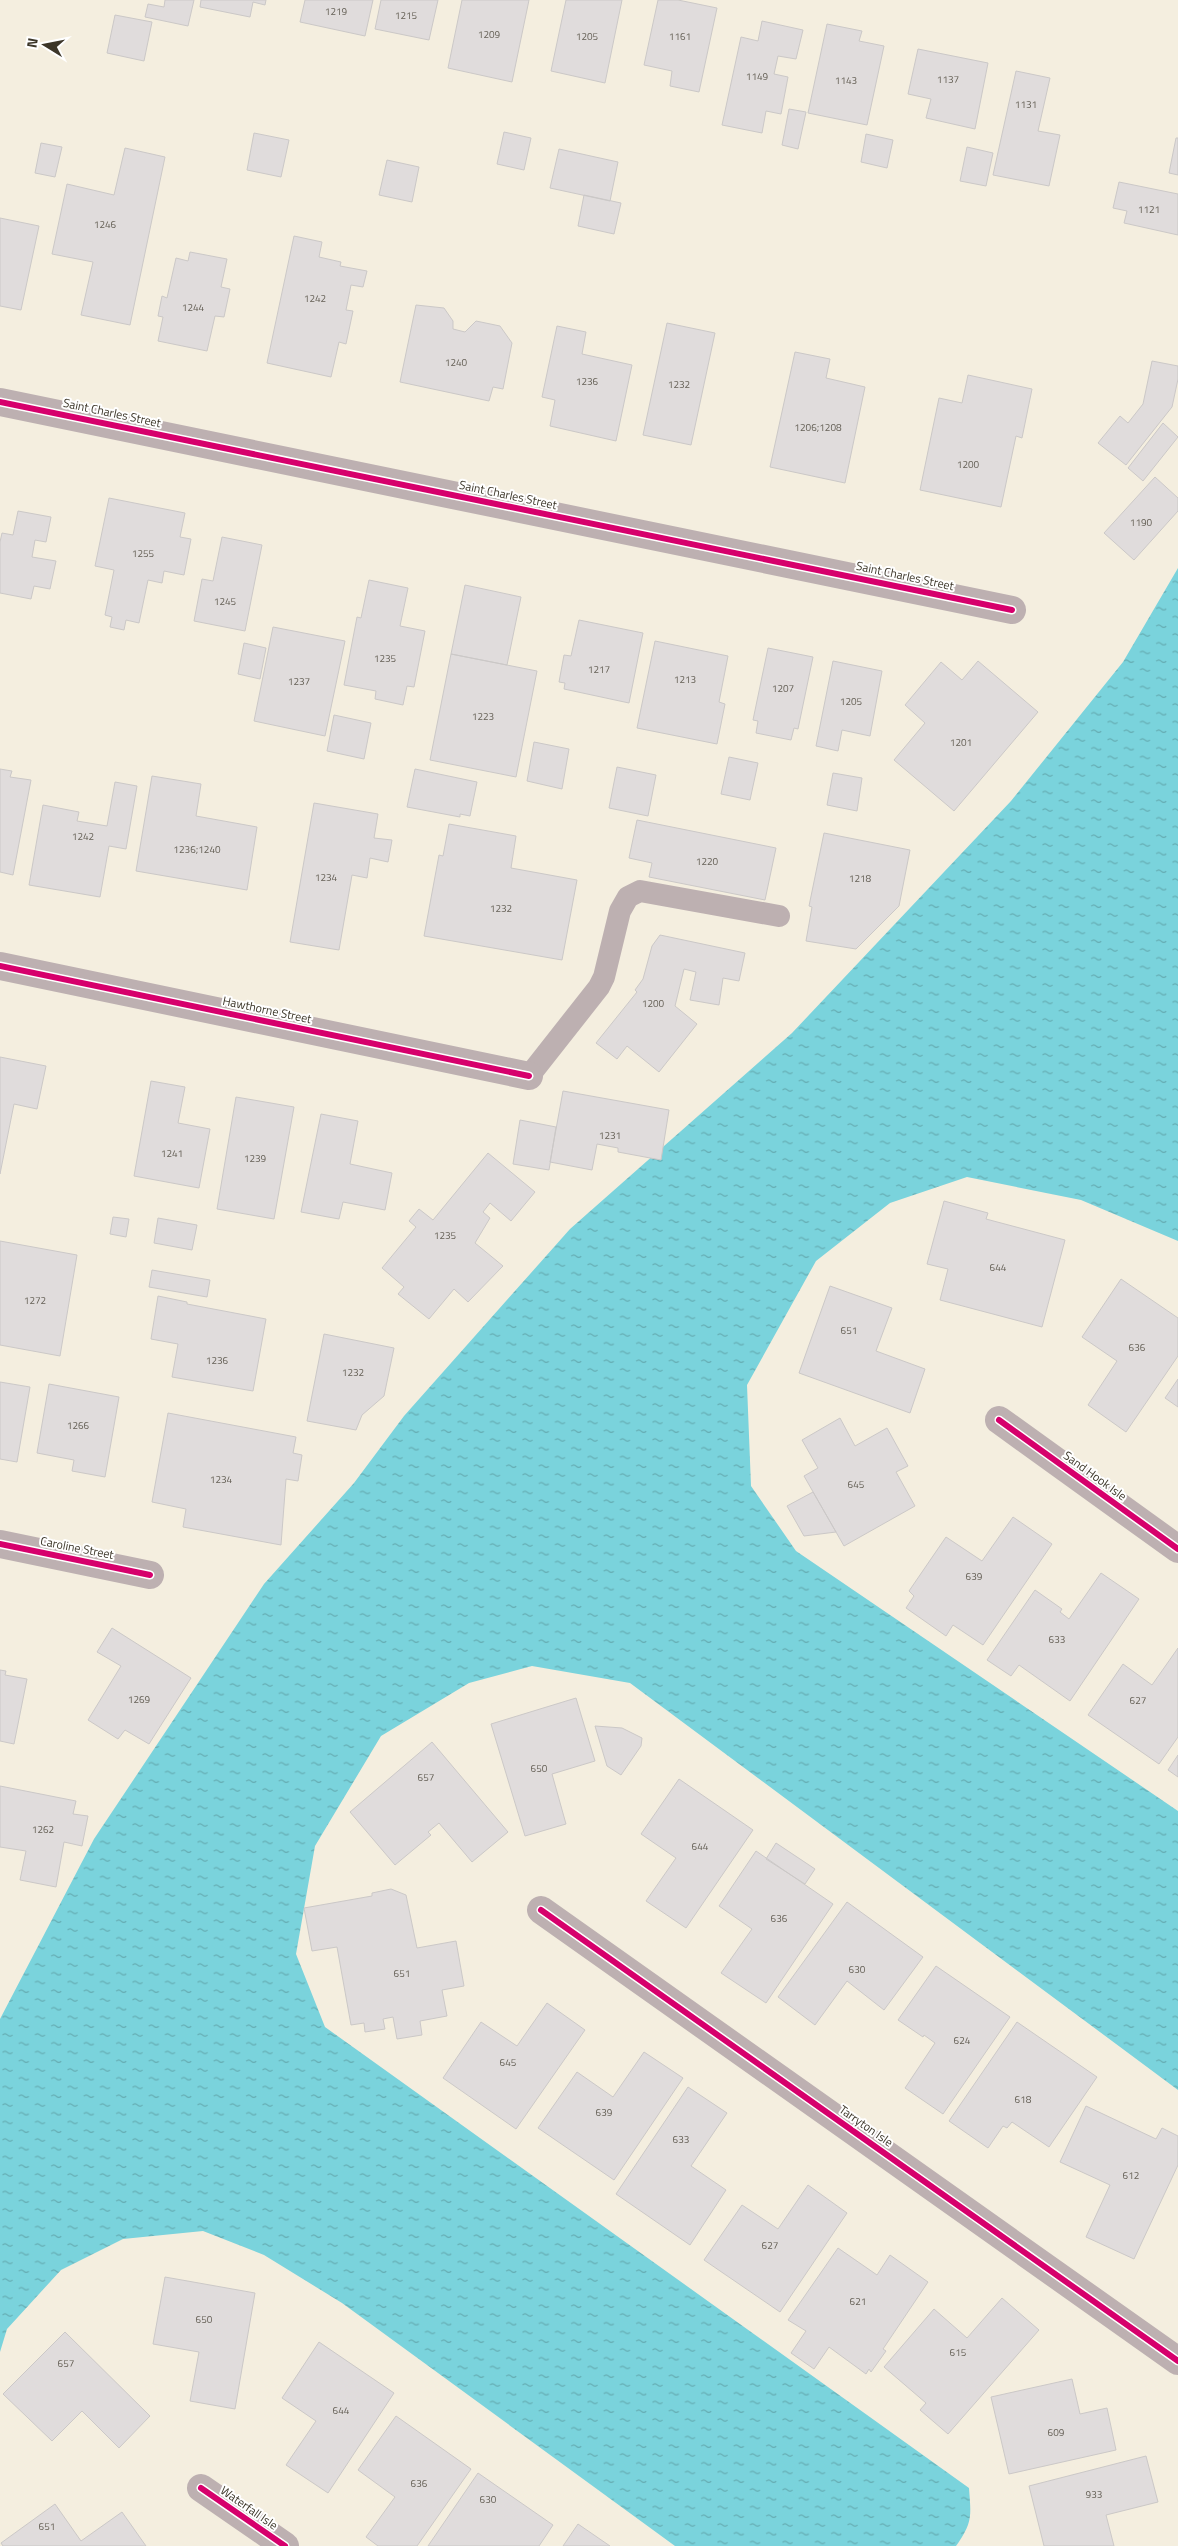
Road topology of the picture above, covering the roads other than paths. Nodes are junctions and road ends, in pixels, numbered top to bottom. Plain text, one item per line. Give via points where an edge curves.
1 (0, 402) edge
2 (1012, 610) dead end
3 (779, 916) dead end
4 (0, 966) edge
5 (529, 1076) joint
6 (999, 1420) dead end
7 (0, 1544) edge
8 (1178, 1549) edge
9 (150, 1575) dead end
10 (541, 1910) dead end
11 (1178, 2361) edge
12 (201, 2488) dead end
13 (284, 2546) edge

1 - 2 street, Saint Charles Street
3 - 5 lane via 640,891 628,897 620,911 604,977
4 - 5 street, Hawthorne Street
6 - 8 street, Sand Hook Isle
7 - 9 street, Caroline Street
10 - 11 street, Tarryton Isle
12 - 13 street, Waterfall Isle

